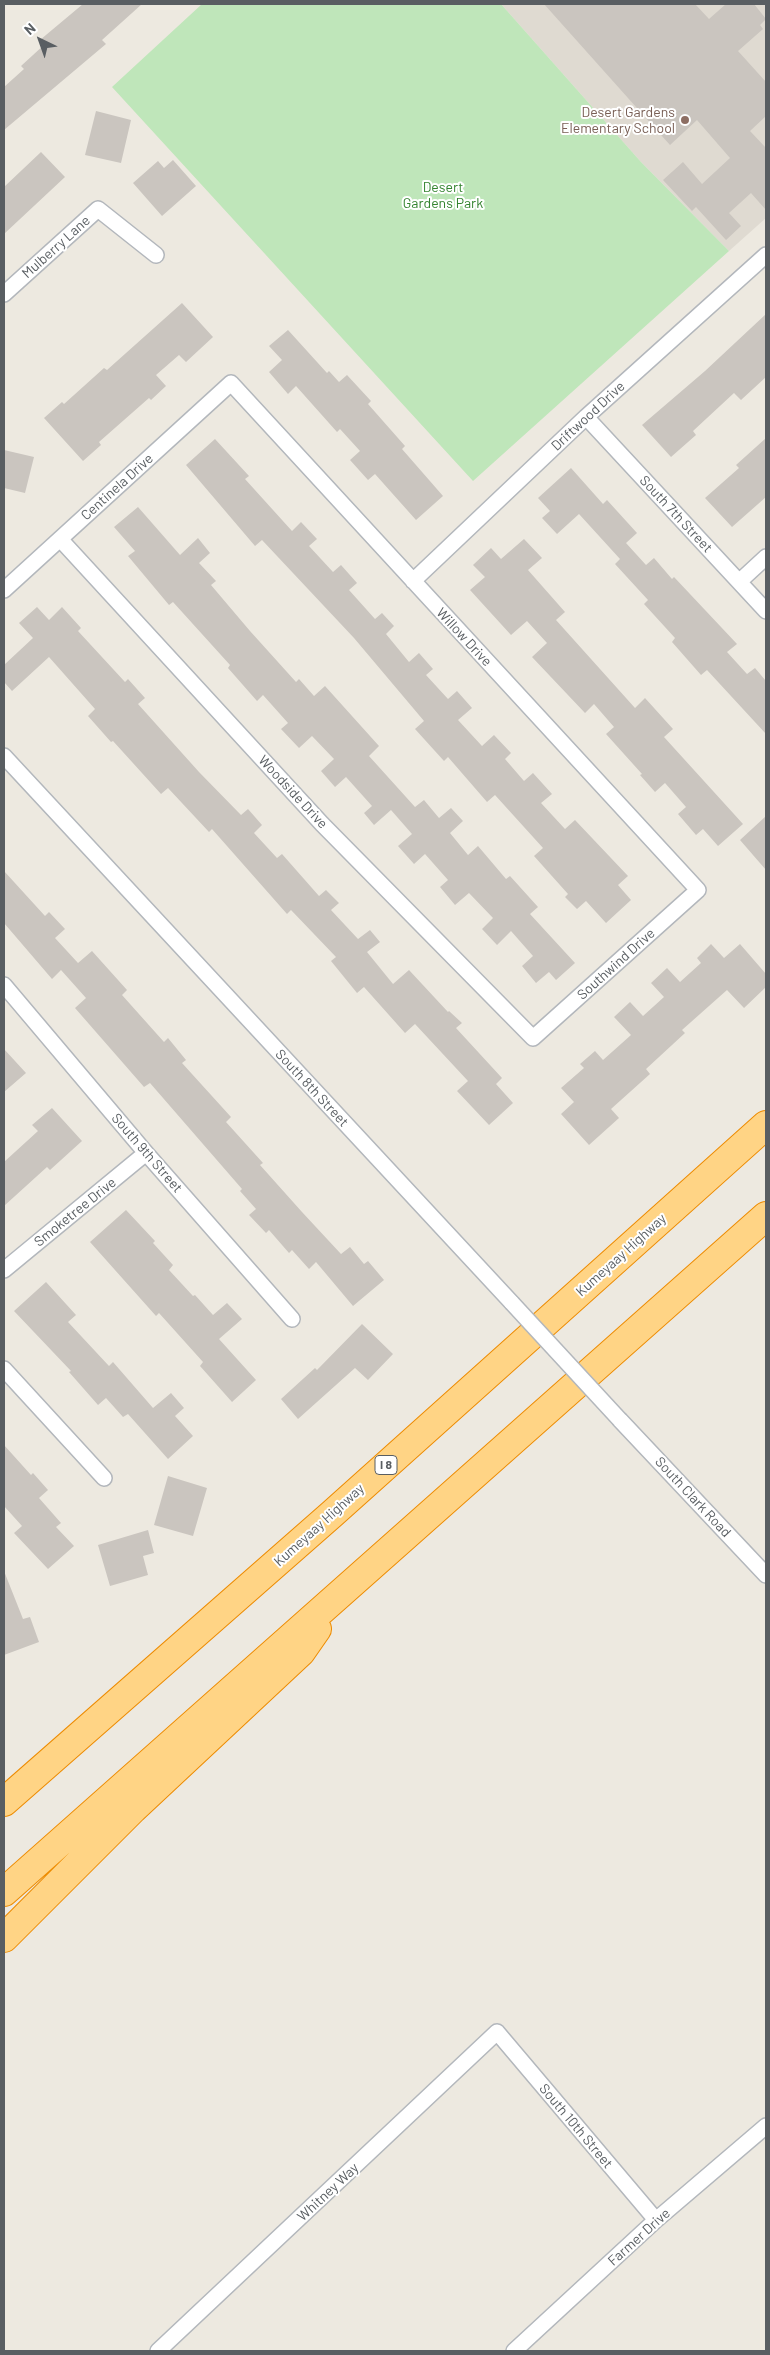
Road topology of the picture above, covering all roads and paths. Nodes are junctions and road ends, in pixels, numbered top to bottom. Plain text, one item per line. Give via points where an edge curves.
1 (156, 255) dead end
2 (766, 255) edge
3 (4, 294) edge
4 (231, 383) joint
5 (586, 418) junction
6 (60, 539) junction
7 (766, 557) edge
8 (413, 581) junction
9 (740, 581) junction
10 (4, 590) edge
11 (766, 611) edge
12 (4, 756) edge
13 (698, 890) joint
14 (4, 985) edge
15 (533, 1038) joint
16 (766, 1125) edge
17 (146, 1153) junction
18 (766, 1216) edge
19 (4, 1270) edge
20 (292, 1319) dead end
21 (4, 1369) edge
22 (620, 1420) joint
23 (104, 1478) dead end
24 (766, 1575) edge
25 (342, 1591) junction
26 (4, 1802) edge
27 (4, 1892) edge
28 (4, 1938) edge
29 (497, 2032) joint
30 (766, 2126) edge
31 (656, 2220) junction
32 (158, 2351) edge
33 (514, 2351) edge

1 - 3 street, Mulberry Lane via 98,209
2 - 5 street, Driftwood Drive
4 - 6 street, Centinela Drive
4 - 8 street, Willow Drive
5 - 8 street, Driftwood Drive
5 - 9 street, South 7th Street
6 - 10 street, Centinela Drive
6 - 15 street, Woodside Drive via 322,824
7 - 9 street
8 - 13 street, Willow Drive
9 - 11 street, South 7th Street
12 - 22 street, South 8th Street, bridge
13 - 15 street, Southwind Drive
14 - 17 street, South 9th Street
16 - 26 highway, Kumeyaay Highway / I 8 via 332,1514
17 - 19 street, Smoketree Drive
17 - 20 street, South 9th Street
18 - 25 highway
21 - 23 street
22 - 24 street, South Clark Road
25 - 27 highway
25 - 28 highway via 302,1652 133,1809
29 - 31 street, South 10th Street
29 - 32 street, Whitney Way
30 - 31 street, Farmer Drive
31 - 33 street, Farmer Drive

